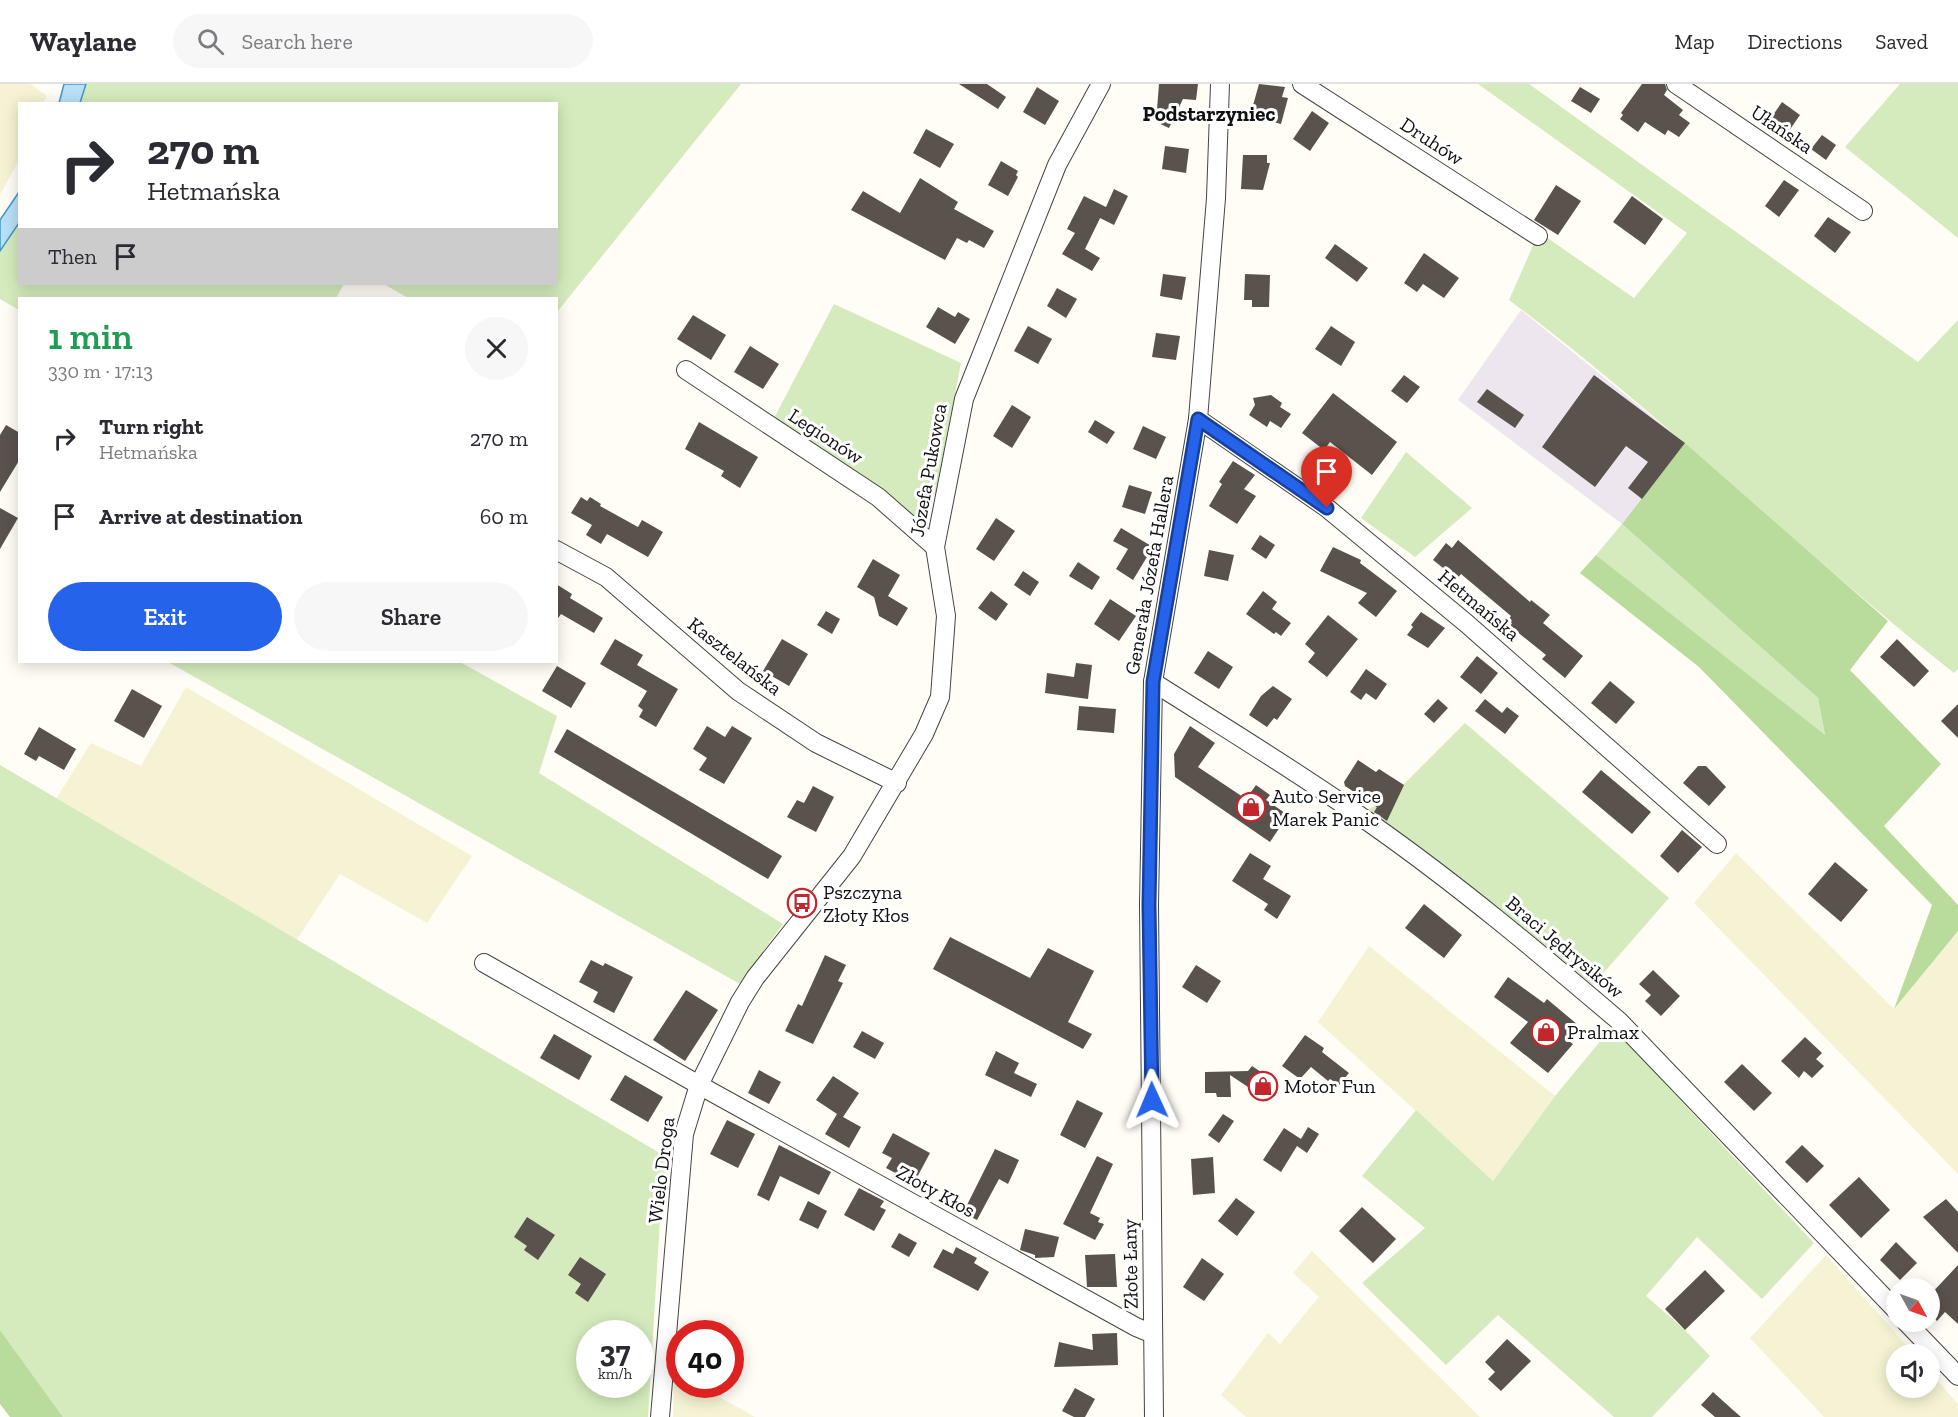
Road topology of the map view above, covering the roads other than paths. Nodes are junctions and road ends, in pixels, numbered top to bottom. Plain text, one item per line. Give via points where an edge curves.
1 (1101, 84) edge
2 (1220, 84) edge
3 (1302, 84) edge
4 (1676, 84) edge
5 (1863, 211) dead end
6 (1538, 236) dead end
7 (686, 370) dead end
8 (1198, 419) junction
9 (935, 547) junction
10 (558, 551) edge
11 (1153, 682) junction
12 (897, 783) junction
13 (1717, 844) dead end
14 (799, 922) joint
15 (484, 963) dead end
16 (699, 1085) junction
17 (1151, 1110) joint
18 (1886, 1300) edge
19 (1916, 1332) edge
20 (1153, 1334) junction
21 (1958, 1376) edge
22 (660, 1417) edge
23 (1154, 1417) edge

1 - 9 street, Józefa Pukowca via 1058,165 964,399
2 - 8 street, Generała Józefa Hallera via 1216,198
3 - 6 street, Druhów
4 - 5 street, Ułańska
7 - 9 street, Legionów via 878,497
8 - 11 street, Generała Józefa Hallera
8 - 13 street, Hetmańska via 1327,508 1466,623
9 - 12 street, Józefa Pukowca via 946,616 940,697
10 - 12 street, Kasztelańska via 606,577 738,691 816,743
11 - 17 street, Generała Józefa Hallera
11 - 18 street, Braci Jędrysików via 1369,821 1444,877 1619,1021
12 - 14 street, Józefa Pukowca via 852,856
14 - 16 street, Wielo Droga via 740,1002
15 - 16 street, Złoty Kłos
16 - 20 street, Złoty Kłos
16 - 22 street, Wielo Droga via 684,1134
17 - 20 street, Złote Łany
19 - 21 street
20 - 23 street, Złote Łany

